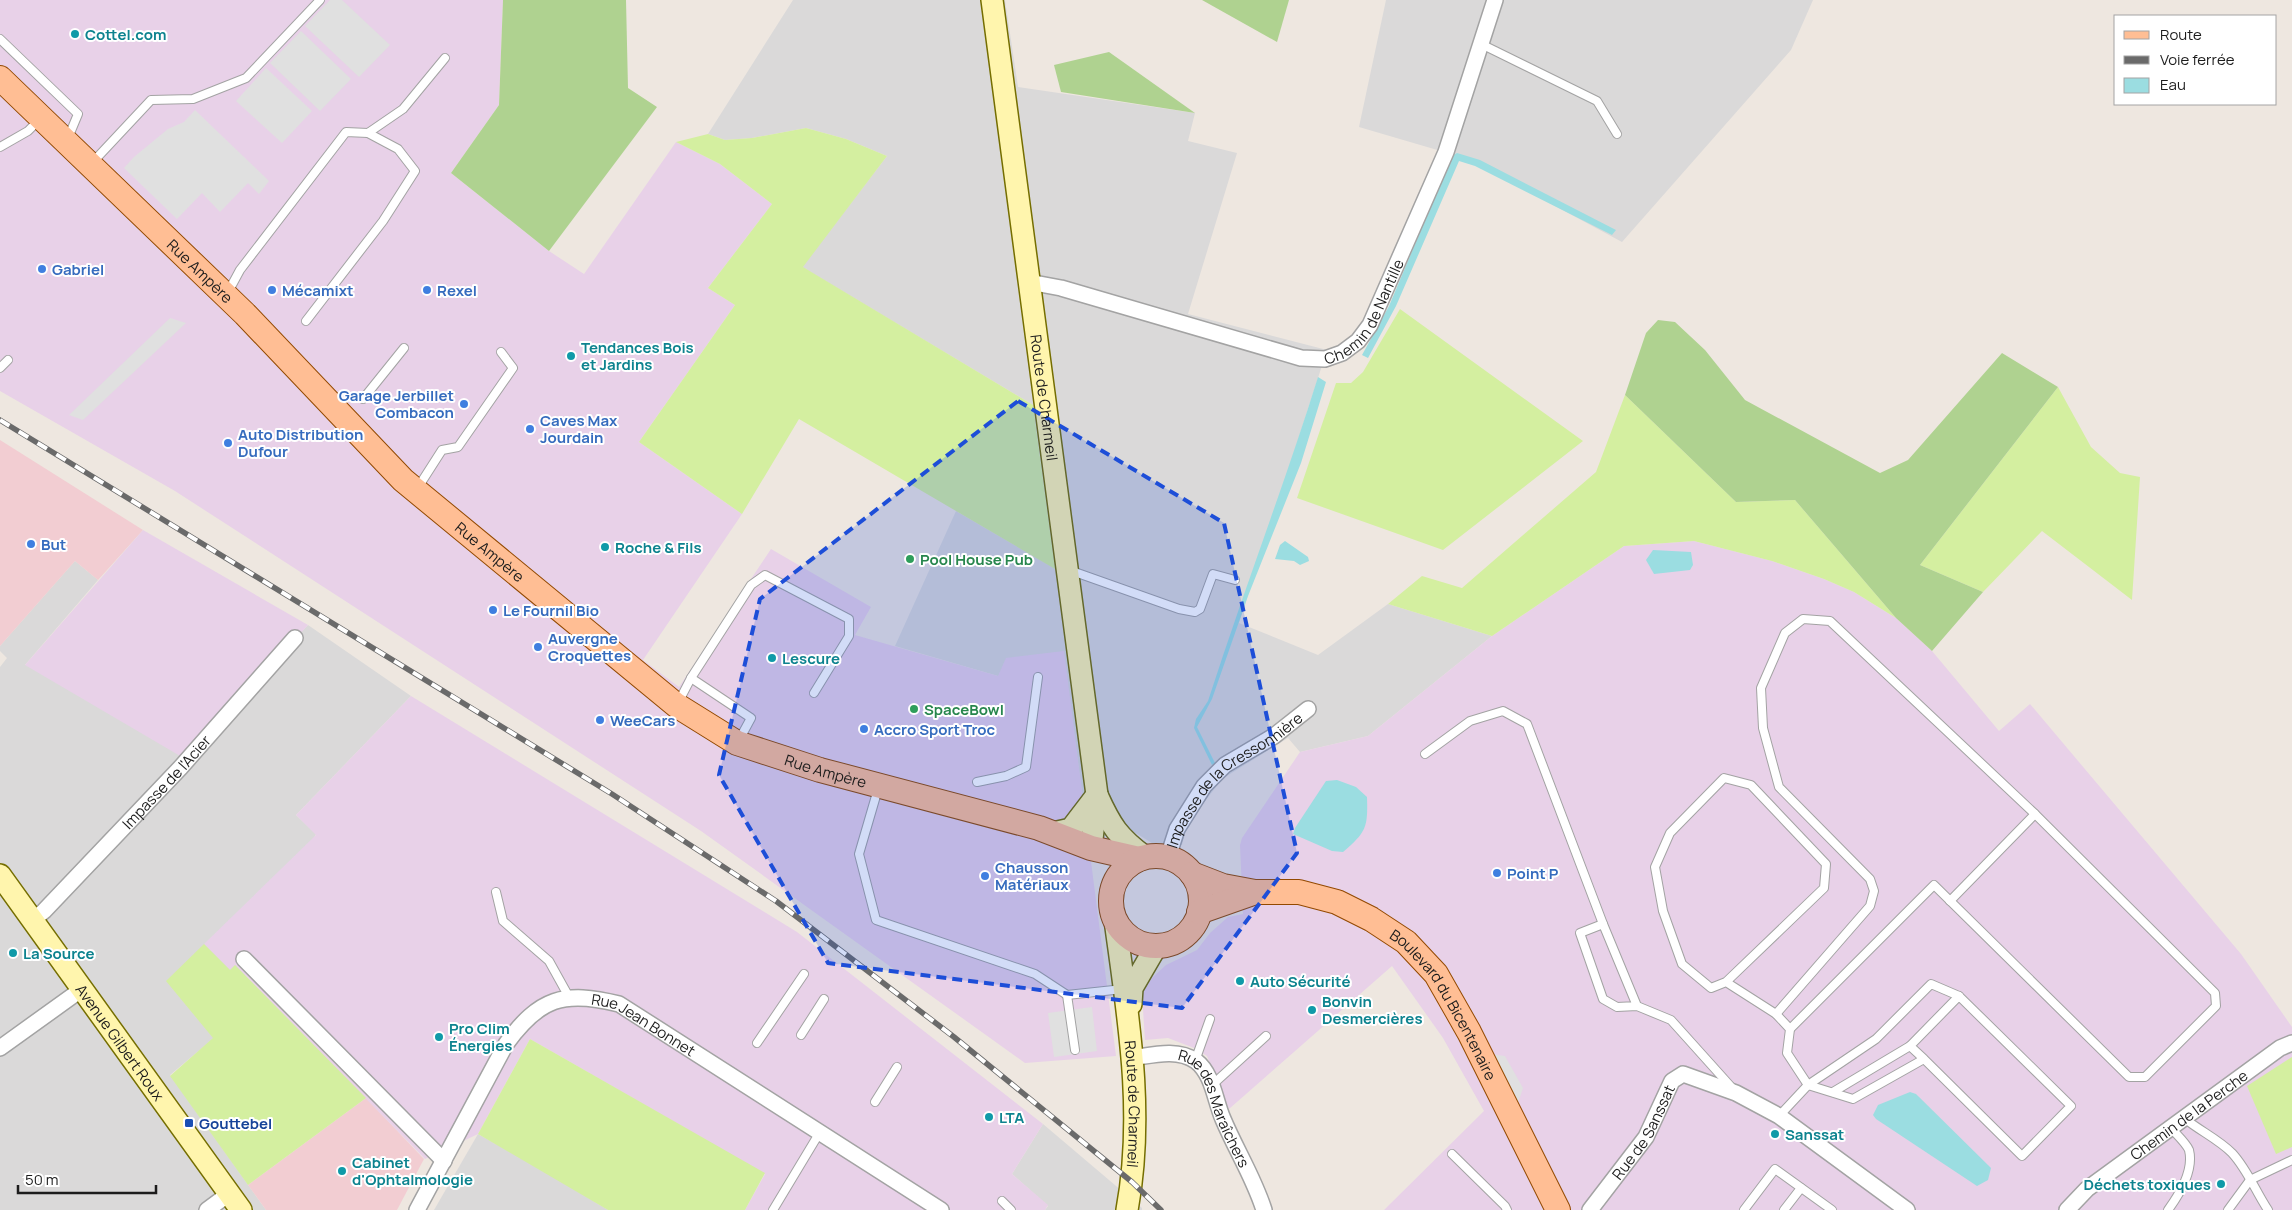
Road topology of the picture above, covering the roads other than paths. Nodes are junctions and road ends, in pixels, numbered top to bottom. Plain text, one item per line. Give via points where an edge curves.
1 (320, 0) edge
2 (992, 0) edge
3 (1494, 0) edge
4 (0, 39) edge
5 (1481, 44) junction
6 (445, 58) dead end
7 (0, 78) edge
8 (41, 118) junction
9 (368, 133) junction
10 (1617, 134) dead end
11 (66, 142) junction
12 (0, 147) edge
13 (90, 165) junction
14 (1029, 282) junction
15 (226, 296) junction
16 (306, 321) dead end
17 (404, 348) dead end
18 (501, 352) dead end
19 (8, 360) dead end
20 (0, 368) edge
21 (363, 399) dead end
22 (416, 491) junction
23 (1068, 570) junction
24 (1235, 580) dead end
25 (295, 638) dead end
26 (1038, 677) dead end
27 (691, 678) junction
28 (814, 693) dead end
29 (676, 705) junction
30 (1308, 709) dead end
31 (737, 743) junction
32 (1425, 754) dead end
33 (977, 782) dead end
34 (879, 786) junction
35 (1097, 795) junction
36 (2035, 814) junction
37 (1053, 833) junction
38 (1091, 848) junction
39 (1151, 858) junction
40 (1192, 874) junction
41 (0, 875) edge
42 (1113, 888) junction
43 (496, 892) dead end
44 (1254, 892) junction
45 (1950, 901) junction
46 (1199, 912) junction
47 (33, 920) junction
48 (1115, 920) junction
49 (1603, 924) junction
50 (1156, 946) junction
51 (244, 959) dead end
52 (804, 974) dead end
53 (1726, 982) junction
54 (1128, 988) junction
55 (82, 989) junction
56 (1067, 995) junction
57 (1959, 996) junction
58 (569, 997) junction
59 (824, 999) dead end
60 (1637, 1006) junction
61 (1776, 1014) junction
62 (1210, 1019) dead end
63 (1790, 1029) junction
64 (801, 1035) dead end
65 (1266, 1036) dead end
66 (757, 1043) dead end
67 (2292, 1043) edge
68 (1910, 1046) junction
69 (0, 1048) edge
70 (1075, 1050) dead end
71 (1132, 1058) junction
72 (1195, 1060) junction
73 (1924, 1060) junction
74 (897, 1067) dead end
75 (1808, 1085) junction
76 (1212, 1086) junction
77 (1736, 1092) junction
78 (1833, 1092) junction
79 (874, 1102) dead end
80 (1779, 1116) junction
81 (2184, 1118) junction
82 (2171, 1128) junction
83 (820, 1132) junction
84 (1452, 1154) dead end
85 (2292, 1160) edge
86 (444, 1162) junction
87 (2250, 1180) junction
88 (1801, 1188) junction
89 (1002, 1201) dead end
90 (236, 1202) edge
91 (207, 1210) edge
92 (417, 1210) edge
93 (772, 1210) edge
94 (941, 1210) edge
95 (1011, 1210) edge
96 (1127, 1210) edge
97 (1264, 1210) edge
98 (1507, 1210) edge
99 (1558, 1210) edge
100 (1590, 1210) edge
101 (1744, 1210) edge
102 (1784, 1210) edge
103 (1832, 1210) edge
104 (1907, 1210) edge
105 (2067, 1210) edge
106 (2168, 1210) edge
107 (2228, 1210) edge
108 (2268, 1210) edge

1 - 13 lane via 246,78 193,99 151,100
2 - 14 main road, Route de Charmeil
3 - 5 street, Chemin de Nantille
4 - 11 lane via 78,114
5 - 10 lane via 1597,101
5 - 14 street, Chemin de Nantille via 1446,152 1398,262 1370,324 1358,341 1342,353 1325,359 1301,358 1061,288
6 - 9 lane via 403,109
7 - 8 main road, Rue Ampère
8 - 11 main road, Rue Ampère
8 - 12 lane via 28,131
9 - 15 lane via 346,132 240,270
9 - 16 lane via 398,149 415,170 383,221
11 - 13 main road, Rue Ampère
13 - 15 main road, Rue Ampère
14 - 23 main road, Route de Charmeil
15 - 22 main road, Rue Ampère
17 - 21 lane
18 - 22 lane via 514,368 458,447 442,450
19 - 20 lane
22 - 29 main road, Rue Ampère
23 - 24 lane via 1194,612 1200,609 1213,574
23 - 35 main road, Route de Charmeil
25 - 47 street, Impasse de l'Acier via 181,767
26 - 33 lane via 1026,767 1006,776
27 - 28 lane via 751,585 765,575 849,619 849,636
27 - 29 lane
27 - 31 lane via 751,718
29 - 31 main road, Rue Ampère
30 - 39 street, Impasse de la Cressonnière via 1274,736 1226,765 1204,786 1177,829
31 - 34 main road, Rue Ampère
32 - 49 lane via 1470,721 1503,711 1527,724
34 - 37 main road, Rue Ampère
34 - 56 lane via 859,854 876,920 1035,974
35 - 37 main road via 1071,829
35 - 38 main road, Route de Charmeil
35 - 39 main road, Route de Charmeil via 1124,841
36 - 45 lane
36 - 45 lane via 2215,993 2216,1006 2145,1077 2129,1077
36 - 61 lane via 1830,621 1803,619 1785,633 1761,688 1763,728 1779,787 1870,879 1874,891 1870,906
37 - 38 main road, Rue Ampère
38 - 39 main road, Rue Ampère
38 - 42 main road
39 - 40 main road via 1182,864
39 - 42 main road via 1128,865 1118,875
40 - 44 main road, Boulevard du Bicentenaire via 1223,886
40 - 46 main road via 1200,893
41 - 47 main road, Avenue Gilbert Roux
42 - 48 main road
43 - 58 lane via 503,921 549,961
44 - 46 main road, Boulevard du Bicentenaire
44 - 99 main road, Boulevard du Bicentenaire via 1299,892 1337,902 1371,918 1406,942 1436,974 1469,1032
45 - 63 lane via 1934,885
46 - 50 main road via 1183,936
47 - 55 main road, Avenue Gilbert Roux
48 - 50 main road via 1132,939
48 - 54 main road, Route de Charmeil
49 - 60 lane
49 - 60 lane via 1580,933 1603,1000 1617,1007
50 - 54 main road
51 - 86 street
52 - 66 lane
53 - 53 lane via 1824,888 1826,864 1752,785 1724,778 1670,833 1655,867 1664,911 1682,964 1711,988
53 - 61 lane
54 - 56 lane
54 - 71 main road, Route de Charmeil
55 - 69 street
55 - 90 main road, Avenue Gilbert Roux
56 - 70 lane
57 - 68 lane
57 - 73 lane via 2071,1106 2022,1156
57 - 75 lane via 1930,984 1876,1039
58 - 83 street, Rue Jean Bonnet via 592,997 618,1004
58 - 86 street, Rue Jean Bonnet via 540,1007 517,1029
59 - 64 lane
60 - 77 lane via 1670,1020
61 - 63 lane
62 - 72 lane
63 - 75 lane via 1787,1053
65 - 76 lane
67 - 81 street, Chemin de la Perche via 2280,1048
68 - 73 lane
68 - 78 lane
71 - 72 street, Rue des Maraîchers via 1175,1052
71 - 96 main road, Route de Charmeil via 1136,1126
72 - 76 street, Rue des Maraîchers
73 - 78 lane via 1854,1099
74 - 79 lane
75 - 78 lane
75 - 80 lane
76 - 97 street, Rue des Maraîchers via 1223,1119
77 - 80 street, Rue de Sanssat
77 - 100 street, Rue de Sanssat via 1683,1074 1672,1082 1646,1137
80 - 104 street, Rue de Sanssat
81 - 82 street, Chemin de la Perche
81 - 87 lane via 2204,1134 2219,1140 2234,1155
82 - 105 street, Chemin de la Perche via 2087,1189
82 - 106 lane via 2188,1150 2188,1172
83 - 93 lane
83 - 94 street, Rue Jean Bonnet
84 - 98 lane
85 - 87 lane
86 - 92 street, Rue Jean Bonnet
87 - 107 lane
87 - 108 lane
88 - 101 lane via 1775,1169
88 - 102 lane
88 - 103 lane
89 - 95 lane
90 - 91 street

